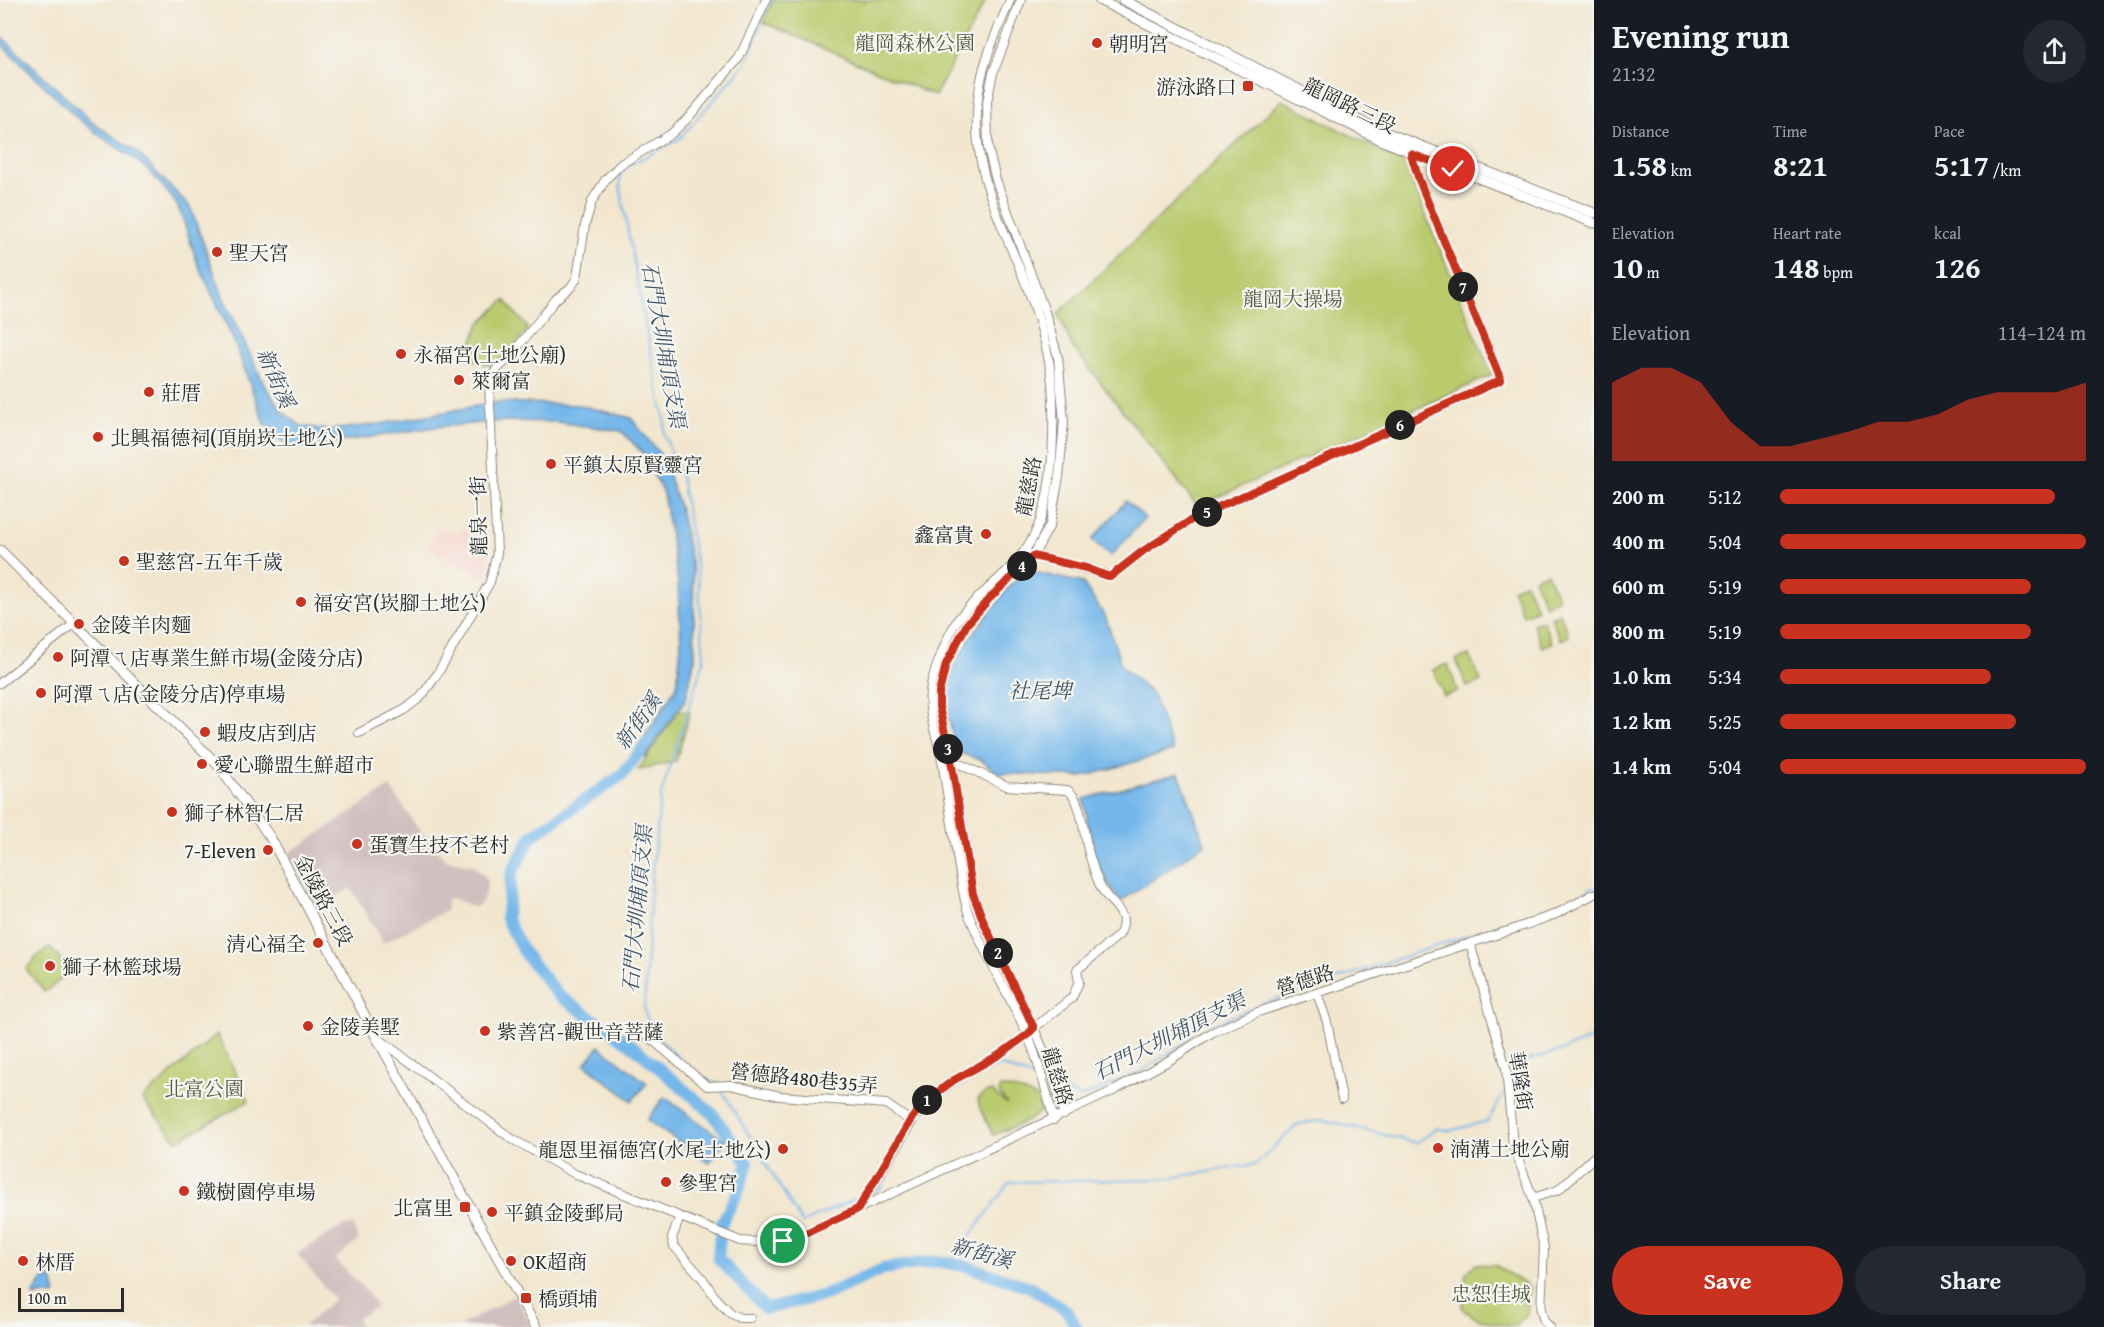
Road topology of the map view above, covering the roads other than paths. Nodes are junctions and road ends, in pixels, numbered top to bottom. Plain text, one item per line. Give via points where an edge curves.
1 (766, 0) edge
2 (1010, 0) edge
3 (1021, 0) edge
4 (1099, 0) edge
5 (1123, 0) edge
6 (1411, 154) junction
7 (1594, 213) edge
8 (1594, 223) edge
9 (1050, 476) junction
10 (1059, 477) junction
11 (0, 550) edge
12 (1024, 551) junction
13 (1033, 556) junction
14 (75, 623) junction
15 (0, 683) edge
16 (359, 733) dead end
17 (947, 761) junction
18 (1594, 894) edge
19 (1470, 943) junction
20 (1317, 993) junction
21 (638, 1028) dead end
22 (1034, 1028) junction
23 (1027, 1035) junction
24 (377, 1037) junction
25 (1342, 1099) dead end
26 (1064, 1115) junction
27 (1054, 1120) junction
28 (910, 1121) junction
29 (1594, 1157) edge
30 (1533, 1198) junction
31 (858, 1209) junction
32 (680, 1217) junction
33 (750, 1318) dead end
34 (536, 1327) edge
35 (1550, 1327) edge

1 - 16 street, 龍泉一街 via 739,58 694,111 670,134 621,164 606,179 592,201 572,287 556,299 496,370 489,384 497,554 490,582 421,697
2 - 9 street, 龍慈路 via 980,85 979,148 992,206 1038,319 1047,355 1054,434
3 - 10 street, 龍慈路 via 991,83 987,102 988,148 1058,357 1064,421
4 - 6 main road, 龍岡路三段
5 - 7 main road, 龍岡路三段 via 1372,127
6 - 8 main road, 龍岡路三段
6 - 13 street via 1501,380 1196,517 1111,576
9 - 10 street
9 - 12 street, 龍慈路 via 1040,521
10 - 13 street, 龍慈路 via 1050,525
11 - 14 main road, 金陵路三段
12 - 13 street
12 - 17 street, 龍慈路 via 958,620 939,660 931,684 929,710
13 - 17 street, 龍慈路 via 967,624 946,664 939,707
14 - 15 street
14 - 24 main road, 金陵路三段 via 218,764 250,807 270,837
17 - 22 street, 龍慈路 via 973,894
17 - 22 street via 1007,786 1072,792 1102,891 1124,918 1119,935 1077,970 1078,982 1072,998
17 - 23 street, 龍慈路 via 968,913
18 - 19 street, 營德路 via 1556,914
19 - 20 street, 營德路
19 - 30 street, 華隆街 via 1506,1068 1513,1146
20 - 25 street
20 - 26 street, 營德路 via 1225,1026 1138,1079
21 - 28 street, 營德路480巷35弄 via 707,1086 731,1084 780,1096 886,1104
22 - 23 street
22 - 26 street, 龍慈路 via 1051,1068
23 - 27 street, 龍慈路
23 - 28 street via 924,1102
24 - 32 street, 營德路 via 512,1139 575,1174
24 - 34 main road, 金陵路三段
26 - 27 street, 營德路
27 - 31 street, 營德路
28 - 31 street
29 - 30 street via 1558,1190
30 - 35 street, 華隆街 via 1544,1248 1541,1310
31 - 32 street, 營德路 via 804,1234 766,1243 740,1241
32 - 33 street via 672,1238 674,1246 731,1314

